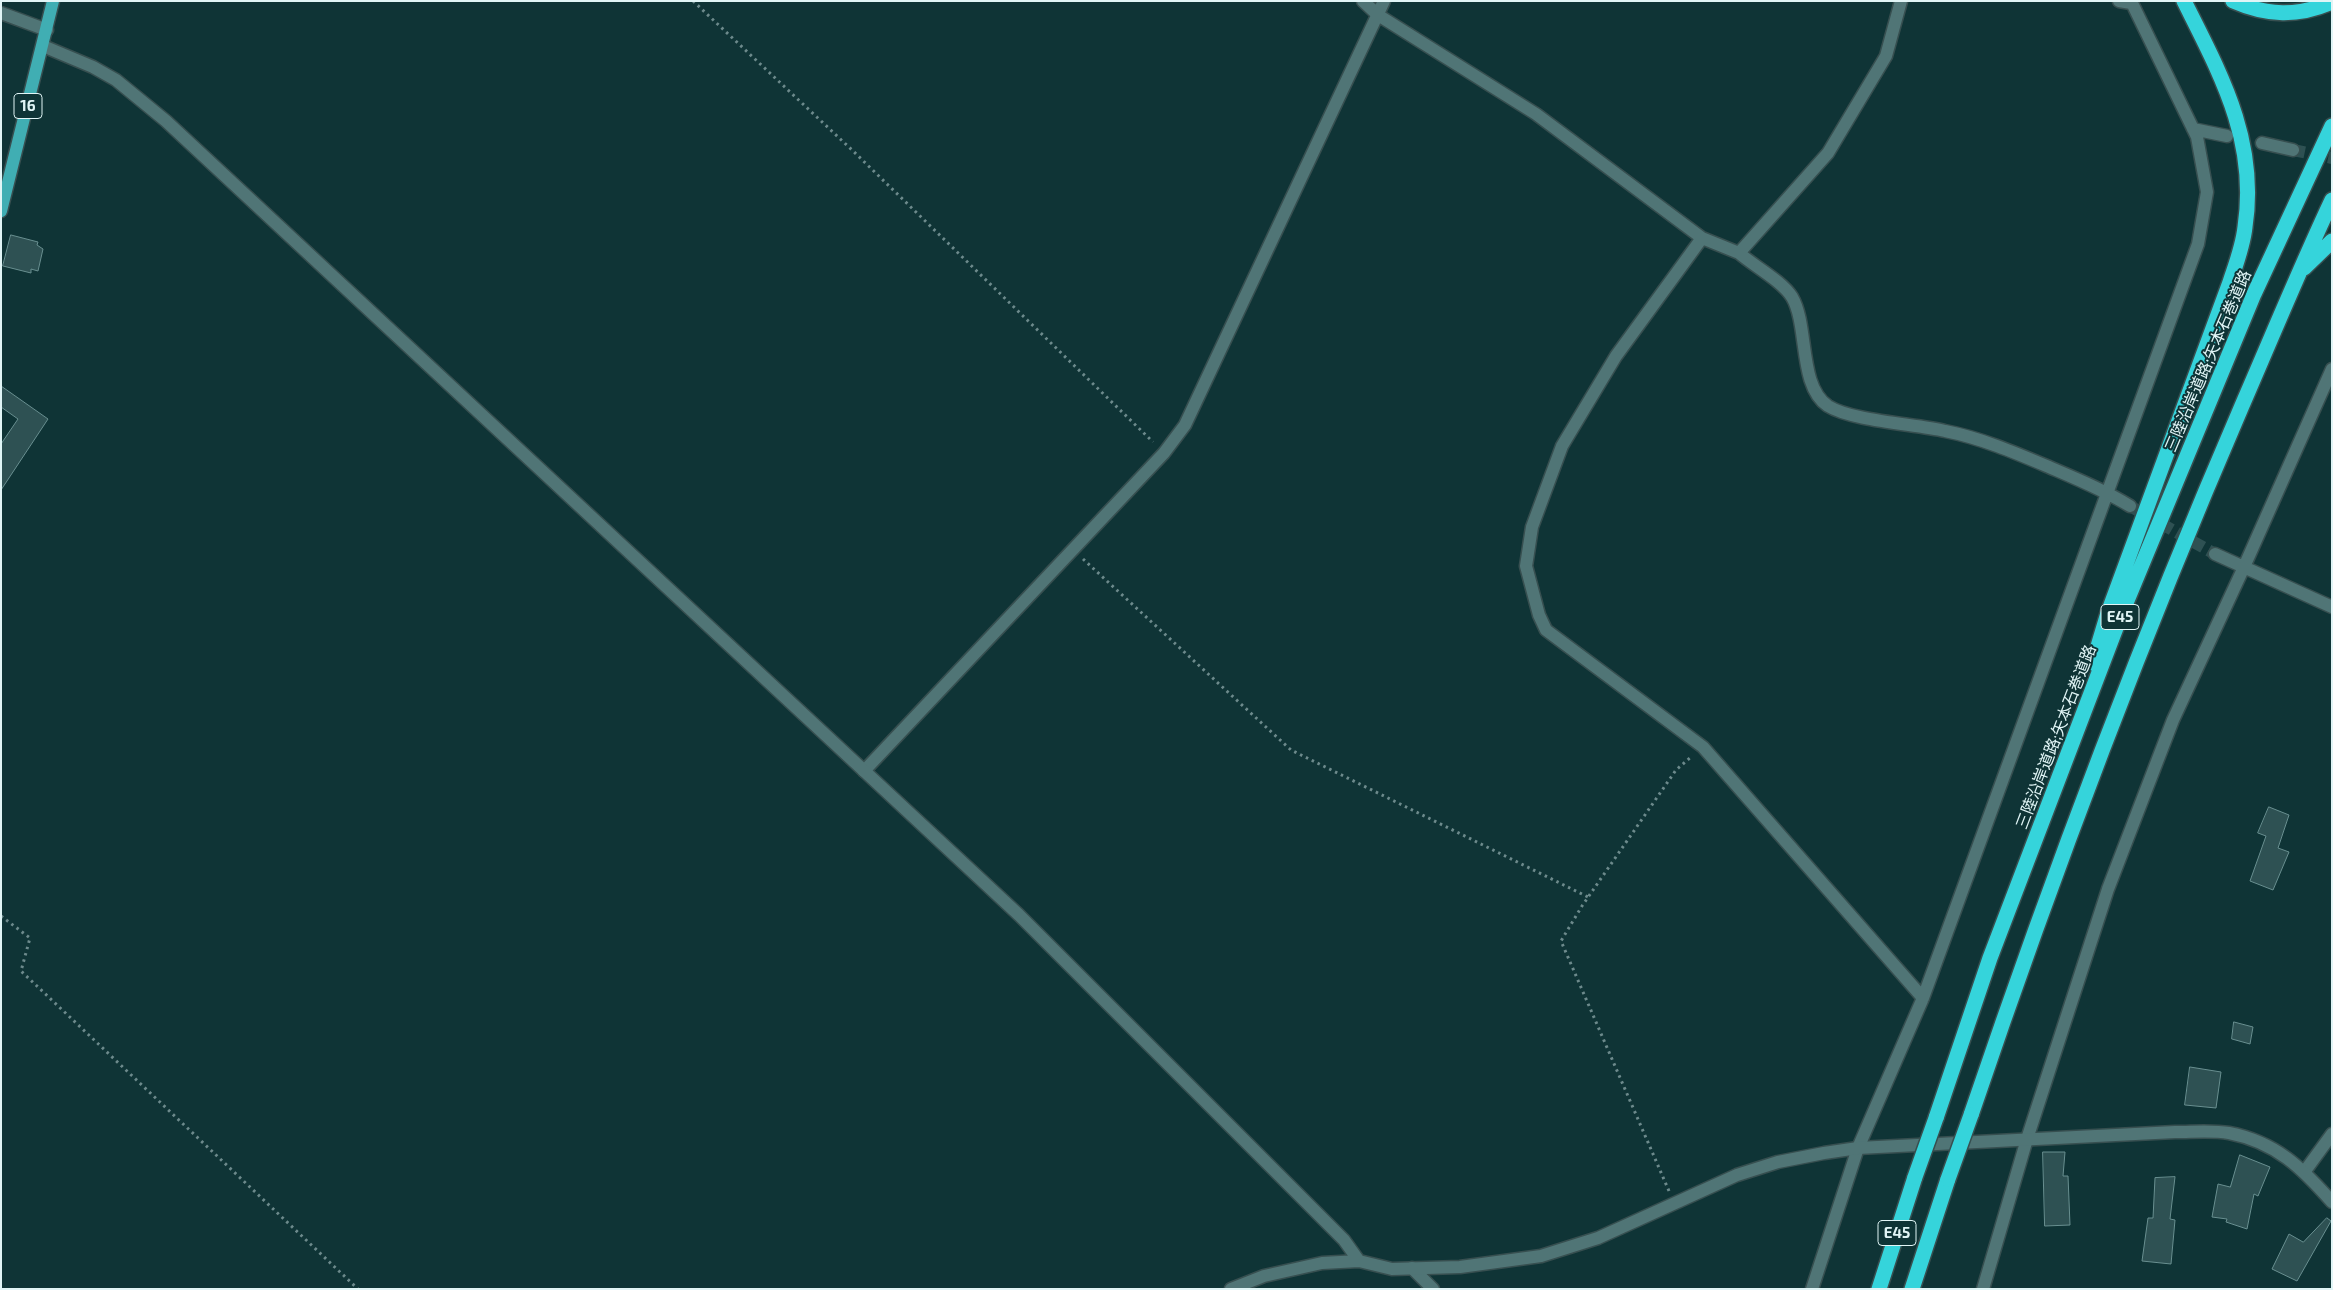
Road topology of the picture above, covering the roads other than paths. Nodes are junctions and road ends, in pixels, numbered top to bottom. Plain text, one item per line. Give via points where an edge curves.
1 (53, 1) edge
2 (1363, 1) edge
3 (1384, 1) edge
4 (1901, 1) edge
5 (2184, 1) edge
6 (2233, 1) edge
7 (2127, 2) edge
8 (2332, 2) edge
9 (1, 13) edge
10 (1378, 14) junction
11 (47, 30) junction
12 (43, 46) junction
13 (2332, 126) edge
14 (2193, 129) junction
15 (2227, 136) dead end
16 (2262, 143) dead end
17 (2294, 150) tunnel mouth
18 (2332, 200) edge
19 (1, 211) edge
20 (1702, 238) junction
21 (2332, 241) edge
22 (1740, 254) junction
23 (2300, 272) junction
24 (2332, 369) edge
25 (2107, 492) junction
26 (2130, 506) tunnel mouth
27 (2215, 554) tunnel mouth
28 (2244, 567) junction
29 (2332, 607) edge
30 (864, 771) junction
31 (2050, 800) junction
32 (1923, 998) junction
33 (2332, 1134) edge
34 (2027, 1139) junction
35 (1858, 1148) junction
36 (2305, 1171) junction
37 (2332, 1202) edge
38 (1360, 1260) junction
39 (1412, 1268) junction
40 (1231, 1289) edge
41 (1433, 1289) edge
42 (1812, 1289) edge
43 (1879, 1289) edge
44 (1912, 1289) edge
45 (1983, 1289) edge

1 - 11 main road, 16
2 - 10 street
3 - 10 street
4 - 22 street via 1886,56 1828,152
5 - 31 highway via 2223,77 2239,124 2246,159 2248,204 2245,228 2230,282 2108,613
6 - 8 highway via 2266,13 2284,14 2300,13
7 - 14 street
9 - 11 street
10 - 20 street via 1536,114
10 - 30 street via 1185,425 1164,453
11 - 12 main road, 16
12 - 19 main road, 16
12 - 30 street via 116,80 166,121
13 - 31 highway, 三陸沿岸道路;矢本石巻道路 / E45 via 2216,384 2119,620
14 - 15 street
14 - 25 street via 2207,192 2198,244
16 - 17 street
18 - 23 highway, E45
20 - 22 street
20 - 32 street via 1616,356 1562,446 1532,526 1526,566 1539,615 1546,630 1703,747
21 - 23 highway
22 - 25 street via 1791,296 1798,312 1816,394 1826,405 1843,413 1947,431 2012,451
23 - 44 highway, E45, bridge via 2203,496 2080,807 2021,966
24 - 28 street
25 - 26 street
25 - 32 street
27 - 28 street
28 - 29 street
28 - 34 street via 2173,720 2115,872
30 - 38 street via 1026,922 1344,1240
31 - 43 highway, 三陸沿岸道路;矢本石巻道路 / E45, bridge via 1990,958
32 - 35 street
33 - 36 street
34 - 35 street
34 - 36 street via 2227,1132 2267,1146
34 - 45 street
35 - 39 street via 1770,1164 1737,1175 1598,1238 1541,1256 1460,1267
35 - 42 street
36 - 37 street
38 - 39 street via 1392,1269
38 - 40 street via 1322,1263 1264,1276
39 - 41 street

